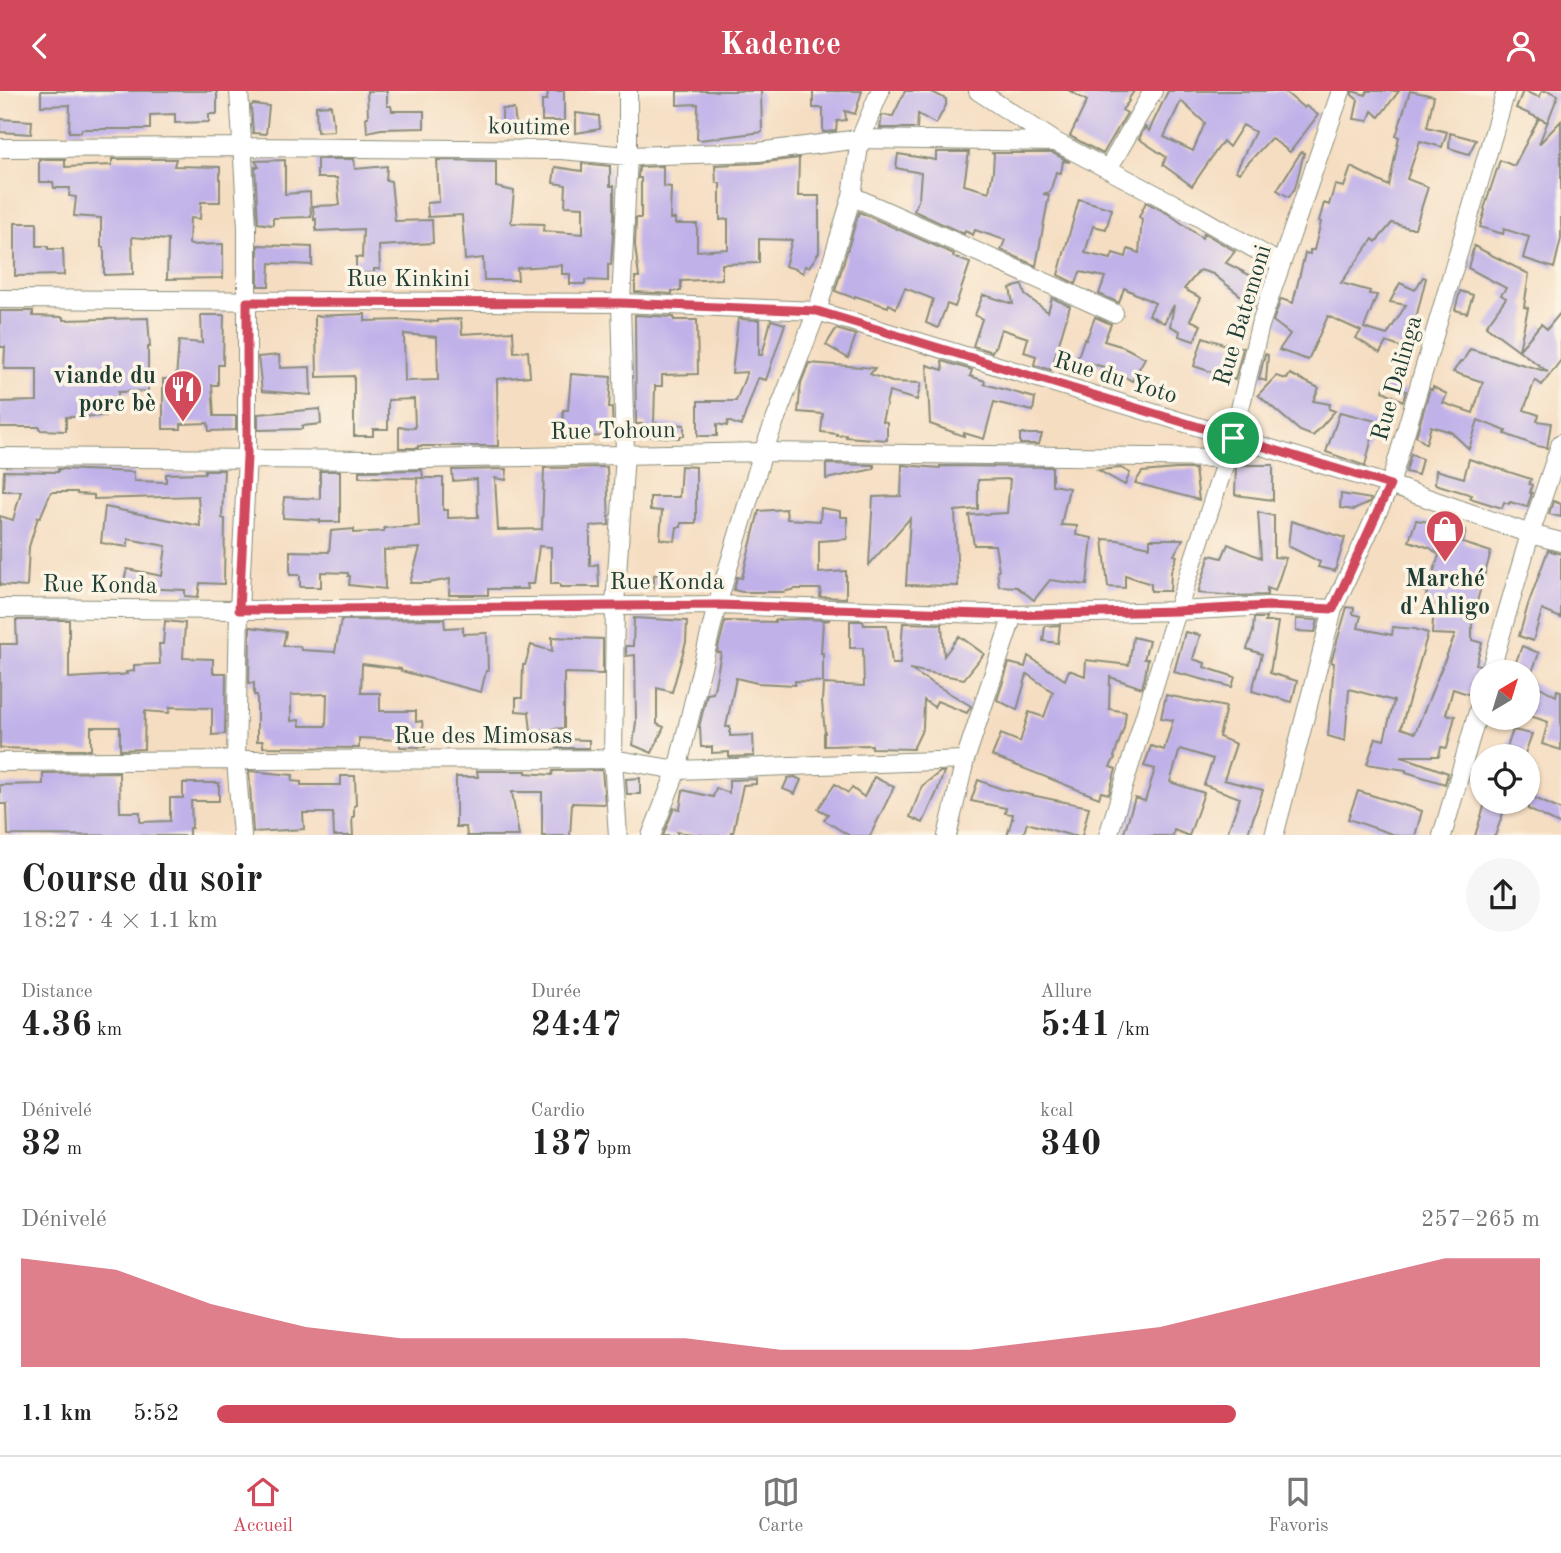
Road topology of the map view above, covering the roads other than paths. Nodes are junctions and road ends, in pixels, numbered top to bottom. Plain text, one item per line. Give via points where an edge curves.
1 (239, 91) edge
2 (628, 91) edge
3 (880, 91) edge
4 (978, 91) edge
5 (1153, 91) edge
6 (1342, 91) edge
7 (1506, 91) edge
8 (860, 139) junction
9 (1056, 142) junction
10 (243, 147) junction
11 (0, 148) edge
12 (628, 156) junction
13 (1108, 169) junction
14 (852, 196) junction
15 (1281, 264) junction
16 (0, 299) edge
17 (247, 302) junction
18 (621, 303) junction
19 (817, 311) junction
20 (1114, 313) dead end
21 (1233, 438) junction
22 (1561, 443) edge
23 (763, 452) junction
24 (625, 454) junction
25 (0, 457) edge
26 (247, 457) junction
27 (1226, 458) junction
28 (1390, 485) junction
29 (1530, 534) junction
30 (1561, 542) edge
31 (615, 605) junction
32 (718, 605) junction
33 (0, 608) edge
34 (1333, 609) junction
35 (239, 610) junction
36 (1177, 611) junction
37 (1013, 615) junction
38 (1493, 660) edge
39 (1473, 730) edge
40 (236, 759) junction
41 (613, 759) junction
42 (965, 760) junction
43 (0, 762) edge
44 (677, 770) junction
45 (242, 835) edge
46 (618, 835) edge
47 (651, 835) edge
48 (947, 835) edge
49 (1108, 835) edge
50 (1274, 835) edge
51 (1442, 835) edge

1 - 10 street
2 - 12 street
3 - 8 street
4 - 9 street
5 - 13 street
6 - 15 street, Rue Batemoni
7 - 28 street, Rue Dalinga
8 - 9 street, koutime
8 - 12 street, koutime via 758,152
8 - 14 street
9 - 13 street
10 - 11 street, koutime
10 - 12 street, koutime via 561,150
10 - 17 street
12 - 18 street
13 - 15 street
14 - 19 street
14 - 20 street
15 - 21 street, Rue Batemoni via 1260,325
16 - 17 street, Rue Kinkini
17 - 18 street, Rue Kinkini
17 - 26 street
18 - 19 street, Rue Kinkini
18 - 24 street
19 - 21 street, Rue du Yoto
19 - 23 street
21 - 27 street, Rue Batemoni
21 - 28 street, Rue du Yoto
22 - 29 street
23 - 24 street, Rue Tohoun
23 - 27 street, Rue Tohoun
23 - 32 street
24 - 26 street, Rue Tohoun via 374,460
24 - 31 street
25 - 26 street, Rue Tohoun
26 - 35 street
27 - 36 street, Rue Batemoni
28 - 29 street, Rue du Yoto
28 - 34 street, Rue Dalinga
29 - 30 street, Rue du Yoto
29 - 38 street
31 - 32 street, Rue Konda
31 - 35 street, Rue Konda
31 - 41 street
32 - 37 street, Rue Konda
32 - 44 street
33 - 35 street, Rue Konda
34 - 36 street, Rue Konda via 1268,606
34 - 50 street, Rue Dalinga
35 - 40 street
36 - 37 street, Rue Konda
36 - 49 street, Rue Batemoni
37 - 42 street
39 - 51 street
40 - 41 street, Rue des Mimosas
40 - 43 street, Rue des Mimosas
40 - 45 street
41 - 44 street, Rue des Mimosas
41 - 46 street
42 - 44 street, Rue des Mimosas
42 - 48 street
44 - 47 street

